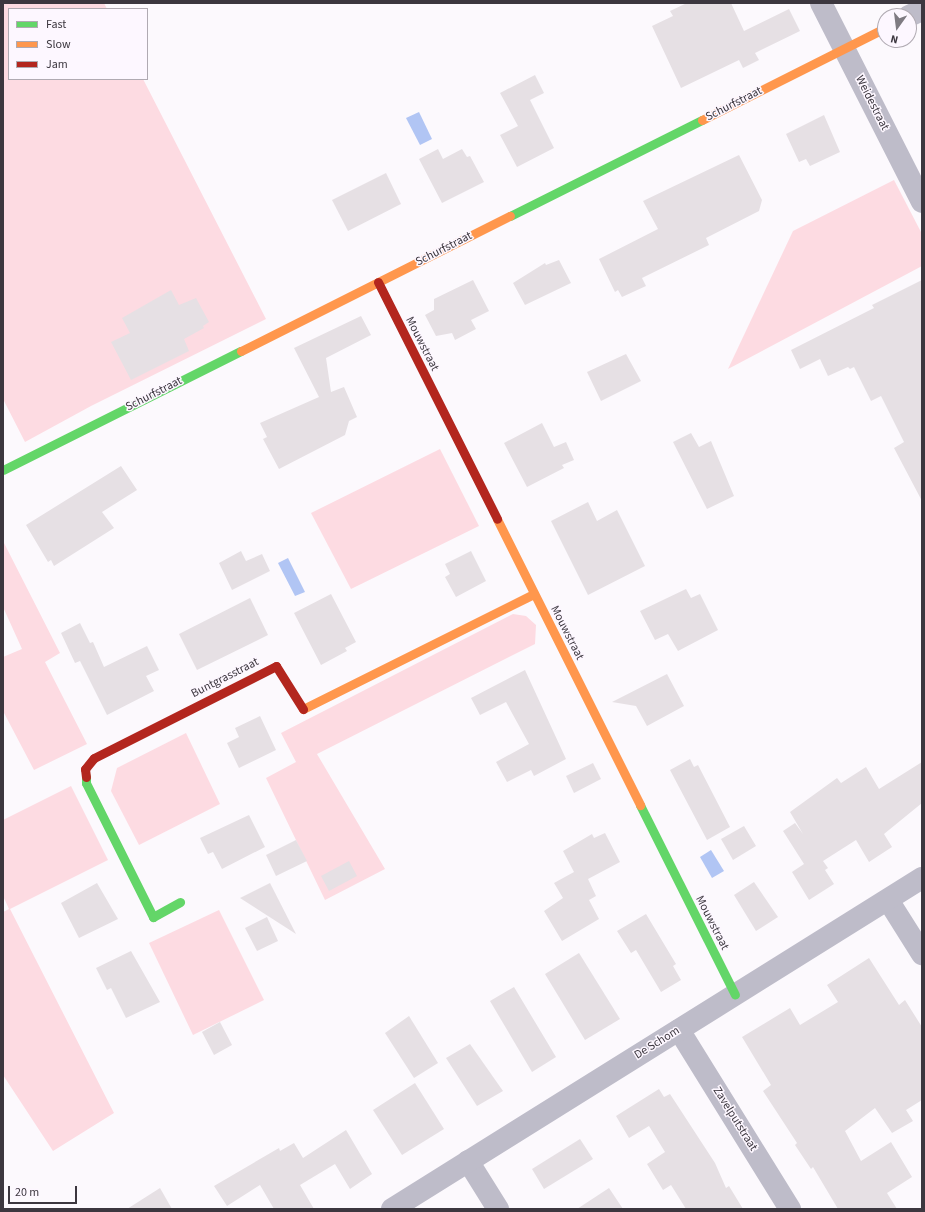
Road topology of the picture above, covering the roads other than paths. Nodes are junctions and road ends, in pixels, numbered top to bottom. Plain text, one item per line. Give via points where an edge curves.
1 (821, 3) edge
2 (877, 32) edge
3 (845, 49) junction
4 (922, 202) edge
5 (378, 282) junction
6 (3, 470) edge
7 (534, 594) junction
8 (922, 878) edge
9 (888, 900) junction
10 (180, 902) dead end
11 (922, 954) edge
12 (735, 995) junction
13 (679, 1030) junction
14 (468, 1161) junction
15 (392, 1209) edge
16 (498, 1209) edge
17 (790, 1209) edge

1 - 3 street, Weidestraat
2 - 3 street, Schurfstraat
3 - 4 street, Weidestraat
3 - 5 street, Schurfstraat
5 - 6 street, Schurfstraat
5 - 7 street, Mouwstraat
7 - 10 street, Buntgrasstraat via 300,710 276,666 94,758 85,769 86,783 153,916
7 - 12 street, Mouwstraat
8 - 9 street, De Schom
9 - 11 street
9 - 12 street, De Schom
12 - 13 street, De Schom
13 - 14 street, De Schom
13 - 17 street, Zavelputstraat
14 - 15 street, De Schom
14 - 16 street

